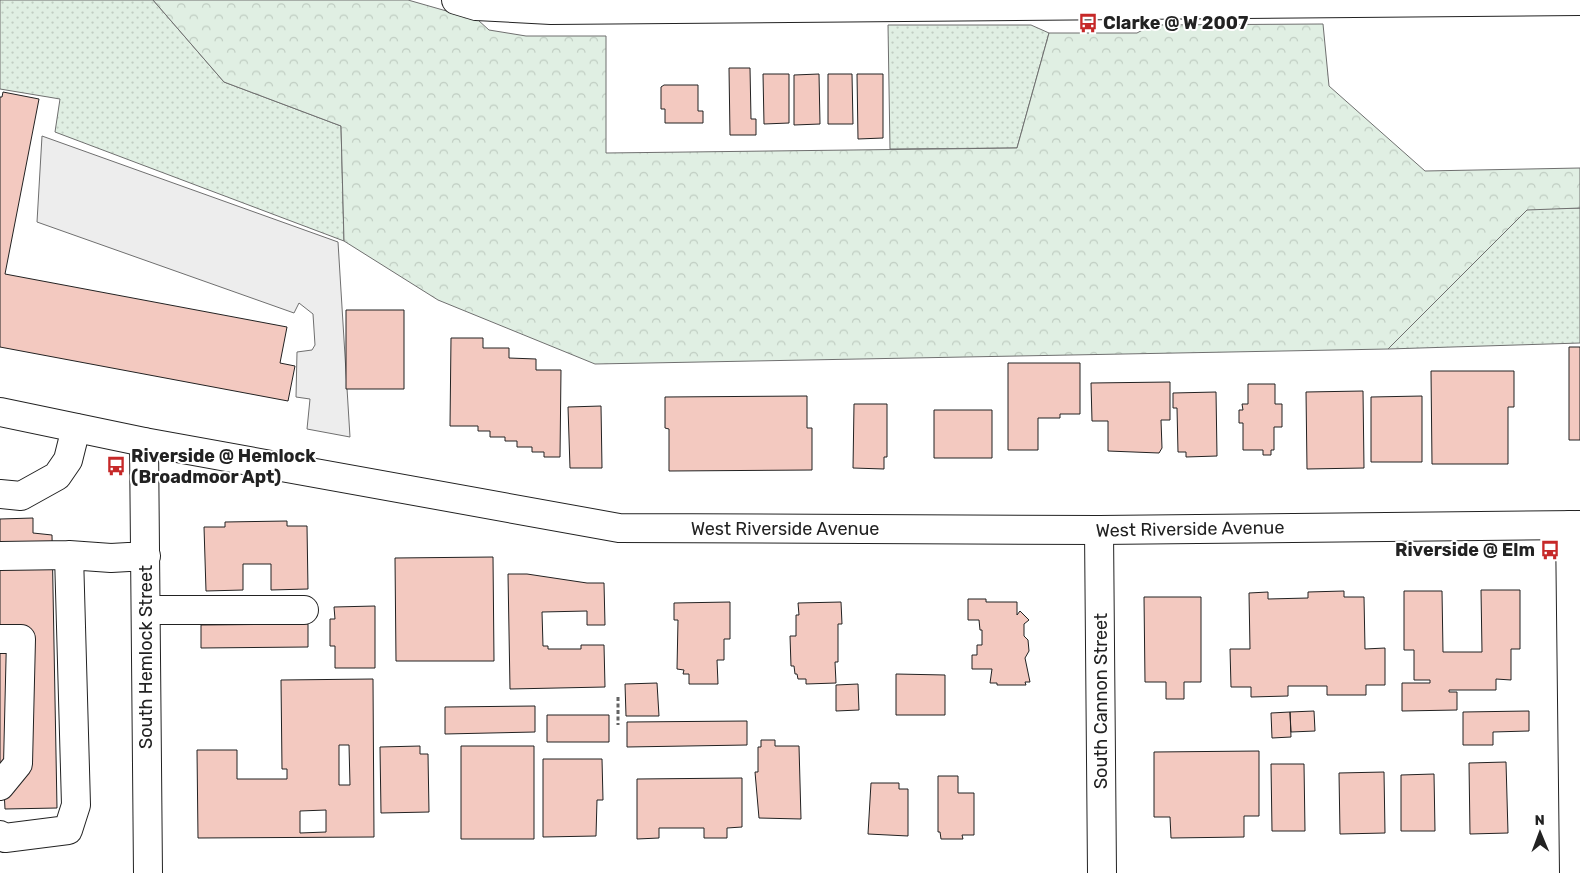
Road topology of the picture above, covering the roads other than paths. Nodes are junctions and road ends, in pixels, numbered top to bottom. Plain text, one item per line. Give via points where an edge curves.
1 (456, 0) edge
2 (1580, 1) edge
3 (0, 412) edge
4 (76, 428) junction
5 (144, 442) junction
6 (0, 494) edge
7 (1575, 525) edge
8 (1100, 530) junction
9 (69, 555) junction
10 (0, 556) edge
11 (146, 556) junction
12 (146, 610) junction
13 (304, 610) dead end
14 (0, 639) edge
15 (1577, 764) edge
16 (0, 786) edge
17 (0, 835) edge
18 (148, 873) edge
19 (1102, 873) edge
20 (1574, 873) edge

1 - 2 street via 476,6 551,10
3 - 4 street, West Riverside Avenue
4 - 5 street, West Riverside Avenue
4 - 6 street via 68,460 57,476 21,496
5 - 8 street, West Riverside Avenue via 619,528
5 - 11 street, South Hemlock Street
7 - 8 street, West Riverside Avenue
7 - 15 street
8 - 19 street, South Cannon Street
9 - 10 street
9 - 11 street
9 - 17 street via 66,766 76,805 68,830 5,838
11 - 12 street, South Hemlock Street
12 - 13 street
12 - 18 street, South Hemlock Street
14 - 16 street via 21,639 18,764
15 - 20 street

